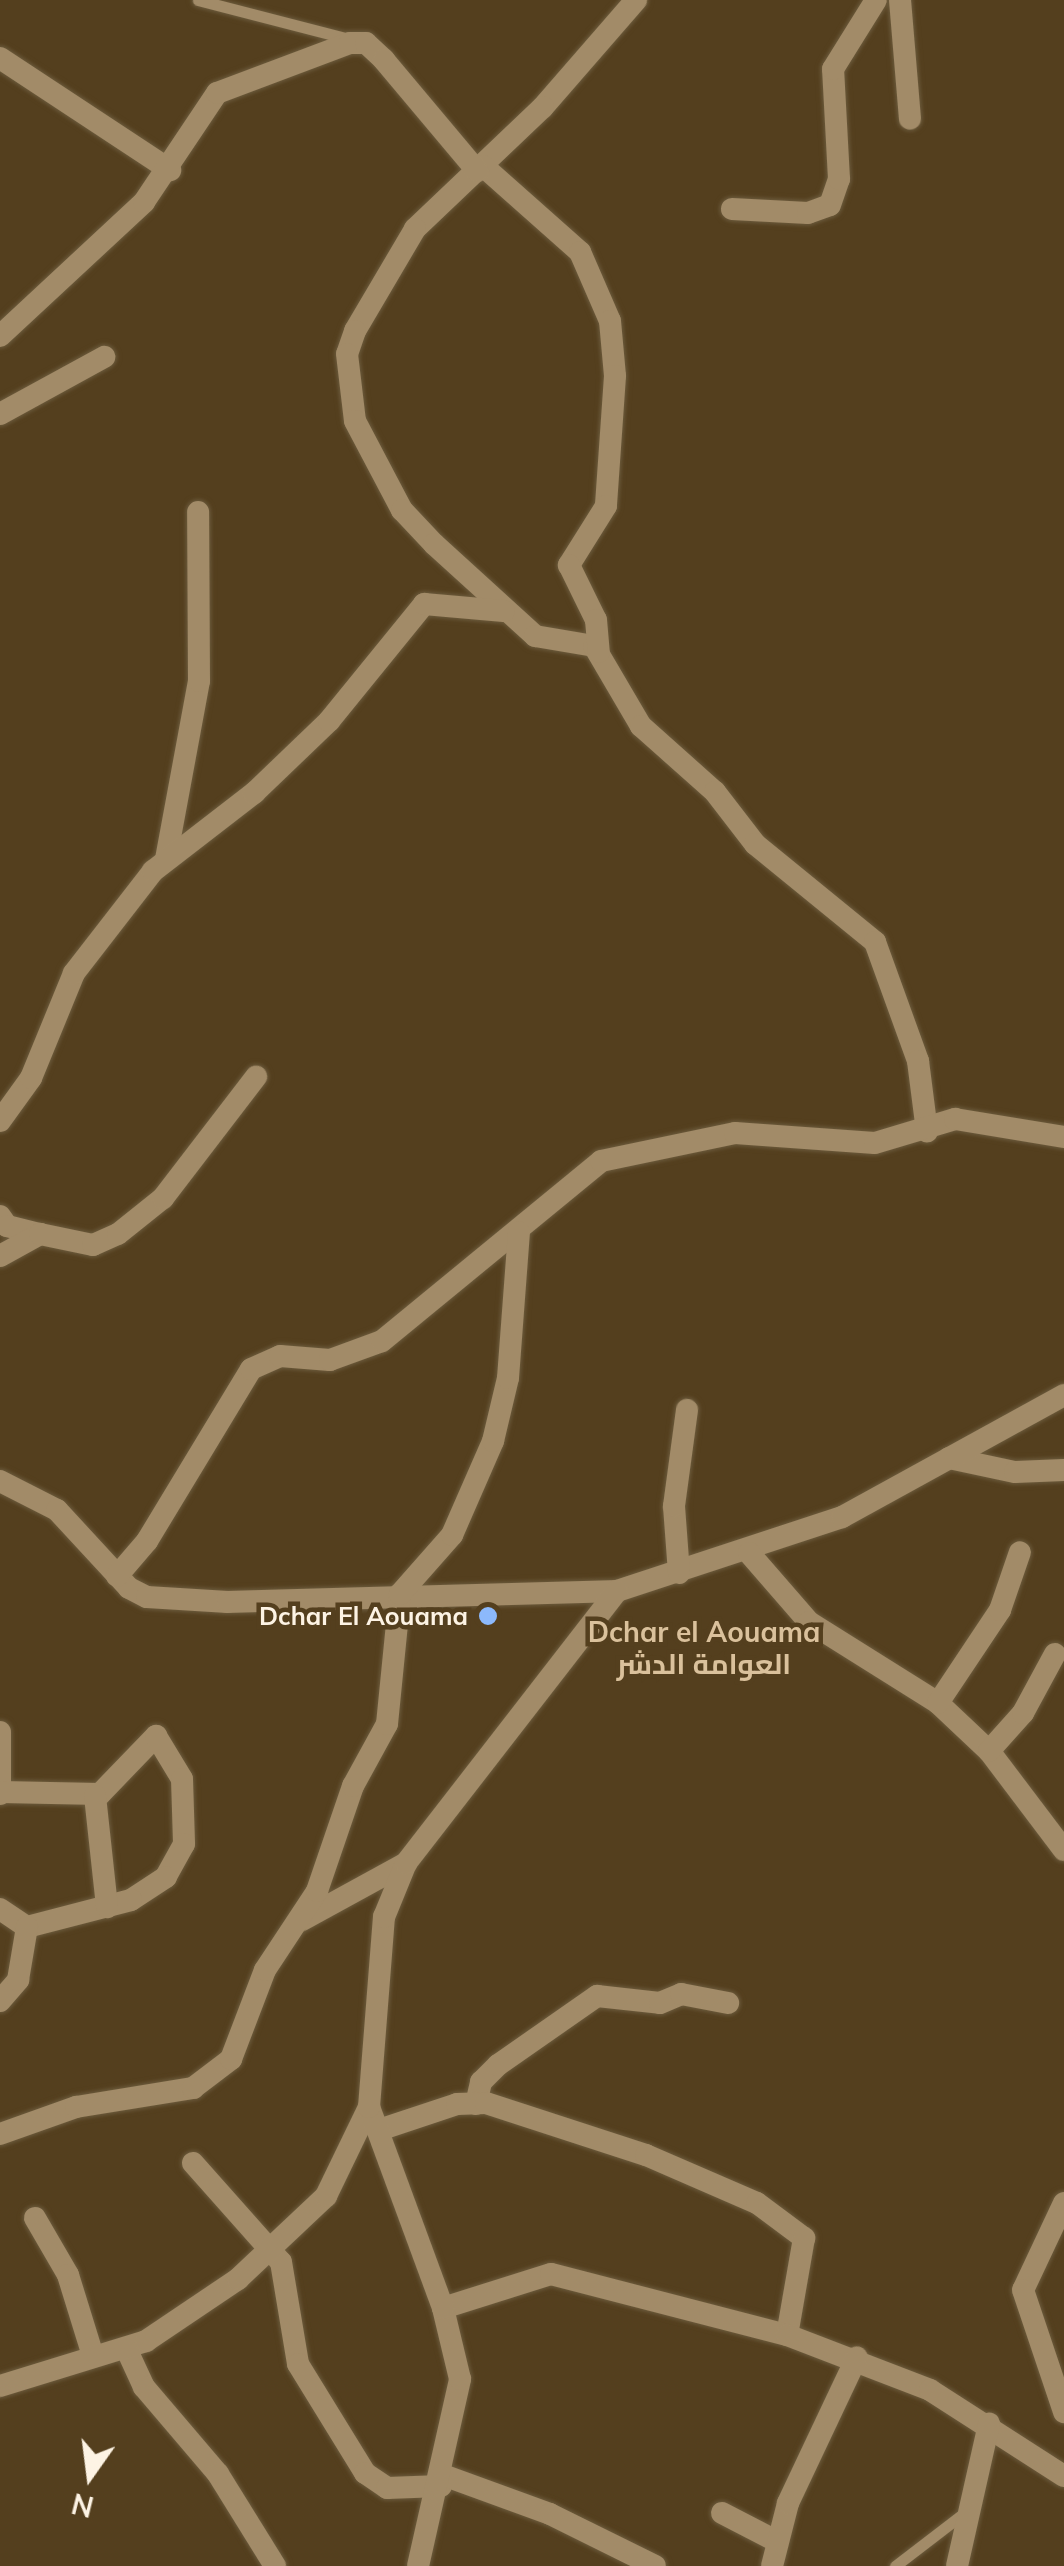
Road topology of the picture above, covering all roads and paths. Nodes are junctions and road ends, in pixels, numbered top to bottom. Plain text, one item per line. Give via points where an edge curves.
1 (198, 0) edge
2 (636, 0) edge
3 (876, 0) edge
4 (900, 0) edge
5 (358, 42) junction
6 (0, 58) edge
7 (910, 119) dead end
8 (480, 169) junction
9 (170, 170) junction
10 (732, 208) dead end
11 (0, 336) edge
12 (104, 357) dead end
13 (0, 414) edge
14 (198, 512) dead end
15 (504, 610) junction
16 (599, 652) junction
17 (166, 859) junction
18 (256, 1077) dead end
19 (0, 1121) edge
20 (926, 1131) junction
21 (1064, 1137) edge
22 (0, 1216) edge
23 (519, 1232) junction
24 (40, 1234) junction
25 (0, 1256) edge
26 (1064, 1395) edge
27 (687, 1410) dead end
28 (950, 1458) junction
29 (1064, 1470) edge
30 (0, 1481) edge
31 (1020, 1552) dead end
32 (749, 1553) junction
33 (679, 1572) junction
34 (117, 1576) junction
35 (618, 1591) junction
36 (400, 1594) junction
37 (1055, 1654) dead end
38 (938, 1703) junction
39 (0, 1732) edge
40 (989, 1752) junction
41 (0, 1793) edge
42 (94, 1796) junction
43 (1064, 1850) edge
44 (406, 1863) junction
45 (107, 1907) junction
46 (0, 1909) edge
47 (302, 1920) junction
48 (27, 1927) junction
49 (0, 2002) edge
50 (728, 2003) dead end
51 (476, 2104) junction
52 (369, 2107) junction
53 (379, 2130) junction
54 (0, 2134) edge
55 (193, 2163) dead end
56 (1064, 2202) edge
57 (35, 2218) dead end
58 (272, 2250) junction
59 (443, 2308) junction
60 (787, 2335) junction
61 (126, 2348) junction
62 (93, 2356) junction
63 (857, 2357) junction
64 (0, 2386) edge
65 (1064, 2412) edge
66 (989, 2424) junction
67 (1064, 2475) edge
68 (442, 2480) junction
69 (968, 2510) junction
70 (722, 2513) dead end
71 (776, 2541) junction
72 (275, 2566) edge
73 (418, 2566) edge
74 (655, 2566) edge
75 (772, 2566) edge
76 (895, 2566) edge
77 (956, 2566) edge

1 - 5 lane
2 - 8 street
3 - 10 street via 833,69 839,180 830,205 808,214
4 - 7 street
5 - 8 street via 384,60
5 - 9 street via 218,92
6 - 9 street
8 - 15 street via 415,229 364,309 348,354 348,377 355,420 402,510
8 - 16 street via 580,252 610,321 615,392 606,506 569,565 596,620
9 - 11 street via 94,255
12 - 13 street
14 - 17 street via 199,682
15 - 16 street via 535,636 584,641
15 - 17 street via 424,604 329,721 244,802
16 - 20 street via 615,693 640,726 715,792 755,844 875,942 918,1061
17 - 19 street via 90,948 31,1078
18 - 24 street via 176,1184 118,1234 93,1246
20 - 21 street via 969,1119
20 - 23 street via 876,1143 735,1133 618,1157 578,1173
22 - 24 street via 7,1226
23 - 34 street via 382,1341 330,1360 280,1356 251,1368 147,1541
23 - 36 street via 508,1378 494,1441 452,1535
24 - 25 street
26 - 28 street
27 - 33 street via 674,1506
28 - 29 street via 1015,1472
28 - 32 street via 842,1518
30 - 34 street via 57,1510
31 - 38 street via 1000,1610
32 - 33 street
32 - 38 street via 808,1622
33 - 35 street
34 - 36 street via 147,1597 176,1602
35 - 36 street
35 - 44 street
36 - 47 street via 386,1724 353,1786
37 - 40 street via 1023,1713
38 - 40 street
39 - 41 street
40 - 43 street
41 - 42 street
42 - 45 street
42 - 45 street via 156,1736 173,1755 186,1802 184,1844 166,1878
44 - 47 street
44 - 52 street via 380,1944
45 - 48 street
46 - 48 street
47 - 54 street via 264,1970 231,2060 210,2080 154,2098 76,2107
48 - 49 street via 18,1980
50 - 51 street via 681,1994 660,2004 597,1996 498,2066 481,2082
51 - 53 street
51 - 60 street via 646,2155 783,2219 807,2250
52 - 53 street
52 - 58 street via 326,2196
53 - 59 street
55 - 58 street
56 - 65 street via 1024,2290
57 - 62 street via 68,2275
58 - 61 street
58 - 68 street via 290,2293 298,2364 364,2473 387,2488
59 - 60 street via 550,2274
59 - 68 street via 460,2380
60 - 63 street
61 - 62 street
61 - 72 street via 144,2387 237,2500
62 - 64 street
63 - 66 street
63 - 71 street
66 - 67 street
66 - 69 street
68 - 73 street
68 - 74 street via 550,2514
69 - 76 lane
69 - 77 street
70 - 71 street
71 - 75 street

